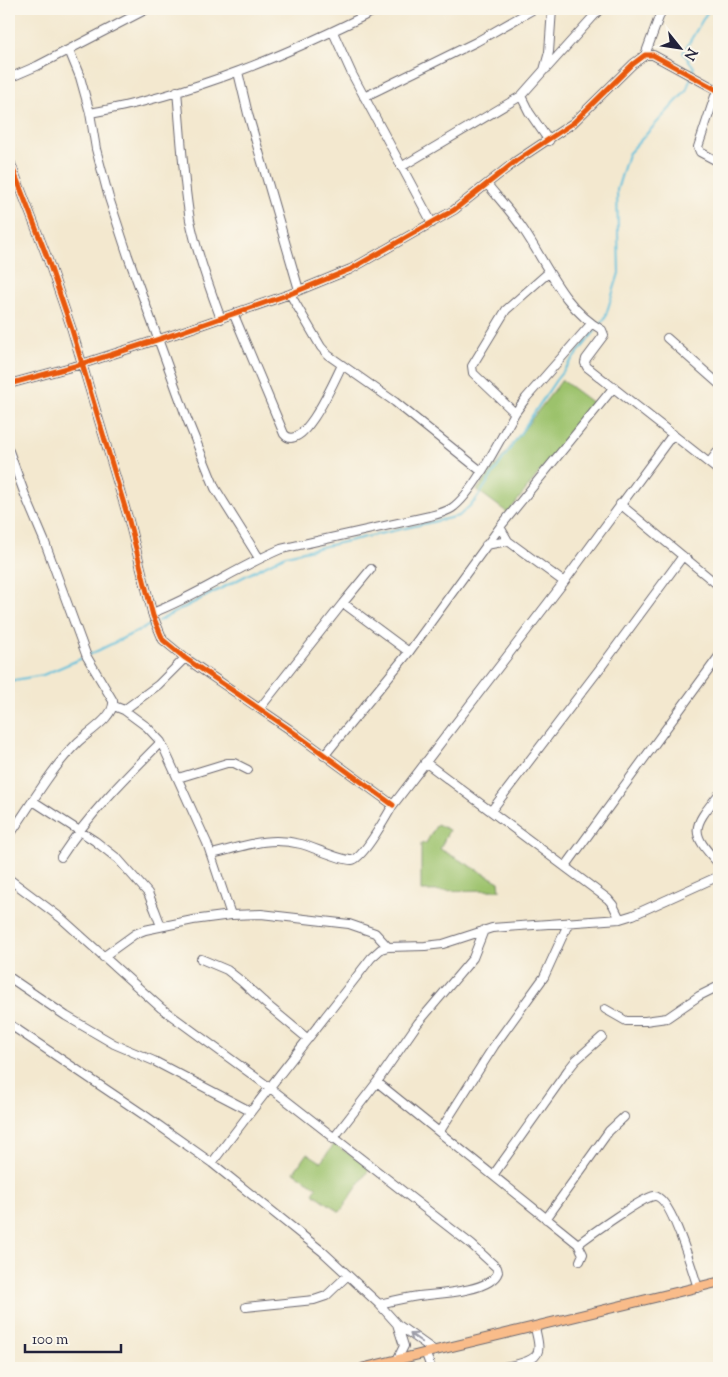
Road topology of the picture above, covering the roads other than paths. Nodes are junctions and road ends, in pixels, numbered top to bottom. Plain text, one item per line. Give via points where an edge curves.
1 (146, 9) edge
2 (378, 9) edge
3 (534, 9) edge
4 (552, 9) edge
5 (600, 9) edge
6 (662, 9) edge
7 (333, 32) junction
8 (69, 50) junction
9 (645, 55) junction
10 (544, 70) junction
11 (238, 72) junction
12 (9, 78) edge
13 (177, 91) junction
14 (718, 91) edge
15 (521, 96) junction
16 (364, 97) junction
17 (90, 113) junction
18 (549, 141) junction
19 (9, 159) edge
20 (719, 162) edge
21 (401, 167) junction
22 (487, 184) junction
23 (432, 223) junction
24 (548, 273) junction
25 (299, 290) junction
26 (290, 294) junction
27 (234, 314) junction
28 (221, 319) junction
29 (597, 327) junction
30 (667, 338) dead end
31 (160, 340) junction
32 (82, 364) junction
33 (342, 365) junction
34 (9, 384) edge
35 (719, 384) edge
36 (614, 388) junction
37 (515, 413) junction
38 (673, 434) junction
39 (719, 450) edge
40 (9, 451) edge
41 (709, 463) junction
42 (481, 471) junction
43 (719, 471) edge
44 (620, 504) junction
45 (500, 527) junction
46 (508, 541) junction
47 (486, 545) junction
48 (683, 556) junction
49 (259, 558) junction
50 (370, 569) dead end
51 (564, 582) junction
52 (719, 586) edge
53 (343, 603) junction
54 (152, 615) junction
55 (409, 652) junction
56 (719, 656) edge
57 (186, 658) junction
58 (114, 706) junction
59 (260, 708) junction
60 (124, 710) junction
61 (161, 742) junction
62 (324, 756) junction
63 (426, 762) junction
64 (248, 770) dead end
65 (178, 778) junction
66 (719, 794) edge
67 (33, 801) junction
68 (393, 805) junction
69 (491, 811) junction
70 (78, 832) junction
71 (9, 836) edge
72 (212, 854) junction
73 (61, 857) dead end
74 (719, 864) edge
75 (565, 867) junction
76 (719, 876) edge
77 (9, 879) edge
78 (719, 883) edge
79 (706, 884) junction
80 (231, 915) junction
81 (620, 919) junction
82 (568, 922) junction
83 (160, 926) junction
84 (484, 930) junction
85 (388, 947) junction
86 (104, 957) junction
87 (201, 959) dead end
88 (9, 978) edge
89 (719, 986) edge
90 (605, 1009) dead end
91 (9, 1024) edge
92 (602, 1037) dead end
93 (308, 1039) junction
94 (377, 1082) junction
95 (269, 1087) junction
96 (250, 1111) junction
97 (624, 1117) dead end
98 (440, 1131) junction
99 (334, 1139) junction
100 (212, 1163) junction
101 (494, 1174) junction
102 (546, 1219) junction
103 (578, 1244) junction
104 (580, 1261) dead end
105 (348, 1274) junction
106 (719, 1282) edge
107 (698, 1288) junction
108 (379, 1304) junction
109 (246, 1307) dead end
110 (397, 1324) junction
111 (535, 1328) junction
112 (435, 1351) junction
113 (426, 1354) junction
114 (396, 1360) junction
115 (522, 1364) junction
116 (387, 1366) edge
117 (363, 1368) edge
118 (431, 1368) edge
119 (499, 1368) edge
120 (542, 1368) edge

1 - 8 street
2 - 7 street
3 - 16 street via 476,42
4 - 10 street via 549,52
5 - 10 street
6 - 9 street
7 - 11 street
7 - 16 street
8 - 12 street
8 - 17 street
9 - 14 street via 653,55
9 - 18 street via 573,123
10 - 15 street
11 - 13 street
11 - 25 street
13 - 17 street
13 - 28 street via 191,222 202,267
14 - 20 street via 698,147 700,152
15 - 18 street
15 - 21 street
16 - 21 street
17 - 31 street via 109,198
18 - 22 street
19 - 32 street via 47,256
21 - 23 street
22 - 23 street
22 - 24 street via 522,228
23 - 25 street via 351,269
24 - 29 street via 576,310
24 - 37 street via 506,310 472,368 473,373
25 - 26 street
26 - 27 street
26 - 33 street via 321,347
27 - 28 street
27 - 33 street via 284,434 291,440 314,419
28 - 31 street
29 - 36 street via 604,335 585,363
29 - 37 street
30 - 35 street
31 - 32 street
31 - 49 street via 215,488
32 - 34 street
32 - 54 street via 129,521
33 - 42 street via 395,402
36 - 38 street
36 - 45 street
37 - 42 street
38 - 41 street
38 - 44 street
39 - 41 street
40 - 58 street via 86,654
41 - 43 street
42 - 49 street via 458,503 444,512 314,540
44 - 48 street
44 - 51 street
45 - 46 street
45 - 47 street
46 - 47 street
46 - 51 street
47 - 55 street
48 - 52 street
48 - 69 street
49 - 54 street
50 - 53 street
51 - 63 street
53 - 55 street
53 - 59 street
54 - 57 street via 163,640
55 - 62 street
56 - 75 street
57 - 59 street
57 - 60 street via 158,685
58 - 60 street
58 - 67 street via 107,717 77,743
59 - 62 street
60 - 61 street
61 - 65 street
61 - 70 street via 114,789
62 - 68 street
63 - 68 street
63 - 69 street
64 - 65 street via 226,763
65 - 72 street
66 - 74 street via 702,815 696,834
67 - 70 street
67 - 71 street
68 - 72 street via 375,835 352,860 303,844 275,840
69 - 75 street
70 - 73 street
70 - 83 street via 109,851 143,887
72 - 80 street
75 - 81 street via 608,898
76 - 79 street
77 - 86 street via 61,918
78 - 79 street
79 - 81 street
80 - 83 street
80 - 85 street via 261,914 349,924 374,933
81 - 82 street
82 - 84 street
82 - 98 street via 544,977 494,1046
83 - 86 street via 135,934
84 - 85 street via 443,944
84 - 94 street via 473,958 423,1017
85 - 93 street via 371,958
86 - 95 street via 162,1008
87 - 93 street via 227,970
88 - 96 street via 108,1041
89 - 90 street via 668,1018 626,1021
91 - 100 street
92 - 101 street via 568,1070
93 - 95 street
94 - 98 street
94 - 99 street
95 - 96 street
95 - 99 street
96 - 100 street
97 - 102 street via 609,1131
98 - 101 street
99 - 108 street via 472,1245 497,1268 493,1279 481,1285
100 - 105 street
101 - 102 street
102 - 103 street
103 - 104 street via 583,1254
103 - 107 street via 651,1196 657,1196 674,1220
105 - 108 street
105 - 109 street via 326,1296 314,1300
106 - 107 main road
107 - 111 main road
108 - 110 street
112 -> 110 street
110 - 114 street via 404,1346
111 - 112 main road
111 - 115 street via 538,1351
112 - 113 main road
113 - 114 main road
113 - 118 street
114 - 116 main road
115 - 119 street
115 - 120 street
116 - 117 main road

